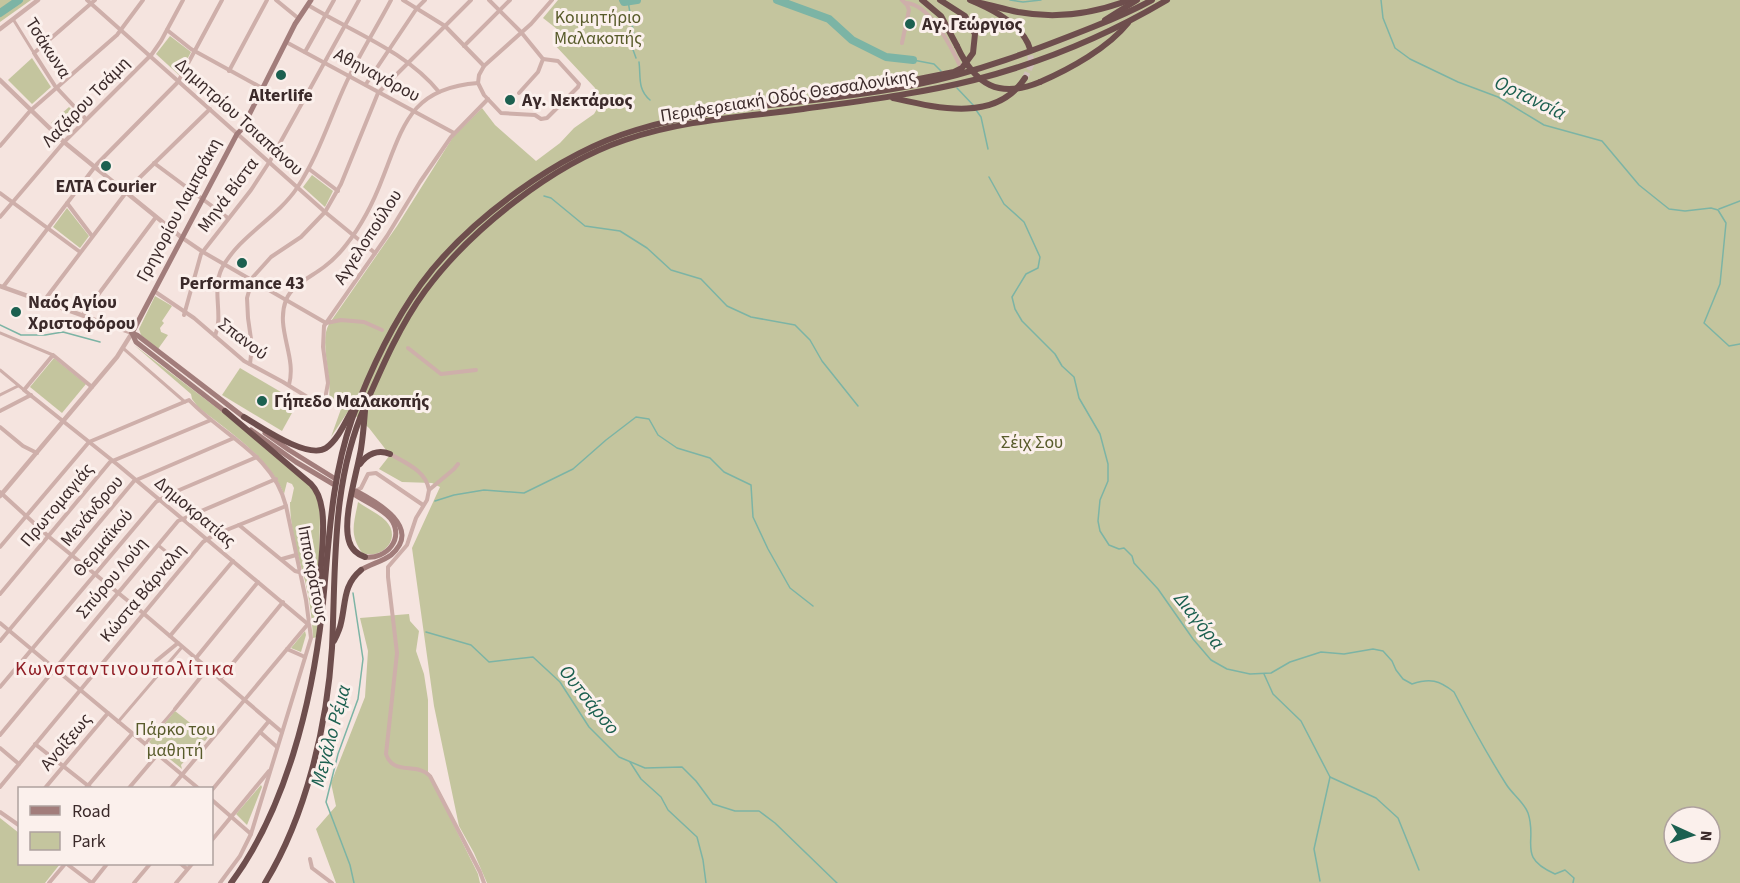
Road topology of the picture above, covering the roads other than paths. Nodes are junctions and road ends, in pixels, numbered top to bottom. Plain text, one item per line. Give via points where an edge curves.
1 (38, 0) edge
2 (143, 0) edge
3 (183, 0) edge
4 (222, 0) edge
5 (267, 0) edge
6 (276, 0) edge
7 (334, 0) edge
8 (359, 0) edge
9 (391, 0) edge
10 (403, 0) edge
11 (425, 0) edge
12 (471, 0) edge
13 (489, 0) edge
14 (510, 0) edge
15 (552, 0) edge
16 (922, 0) edge
17 (940, 0) edge
18 (1129, 0) edge
19 (1137, 0) edge
20 (1152, 0) edge
21 (1167, 0) edge
22 (91, 1) edge
23 (973, 1) edge
24 (309, 2) edge
25 (904, 2) edge
26 (417, 8) junction
27 (499, 10) junction
28 (325, 15) junction
29 (298, 18) junction
30 (13, 19) junction
31 (1131, 20) junction
32 (345, 26) junction
33 (445, 26) junction
34 (1095, 26) junction
35 (0, 28) edge
36 (167, 30) junction
37 (121, 31) junction
38 (521, 33) junction
39 (370, 40) junction
40 (286, 42) junction
41 (902, 43) dead end
42 (464, 46) junction
43 (1030, 49) tunnel mouth
44 (389, 50) junction
45 (195, 51) junction
46 (305, 52) junction
47 (34, 53) junction
48 (150, 56) junction
49 (543, 59) junction
50 (324, 62) junction
51 (408, 62) junction
52 (484, 66) junction
53 (229, 71) junction
54 (958, 72) junction
55 (350, 76) junction
56 (1025, 78) tunnel mouth
57 (0, 82) edge
58 (178, 82) junction
59 (478, 83) junction
60 (366, 84) junction
61 (57, 88) junction
62 (261, 90) junction
63 (379, 91) junction
64 (440, 92) junction
65 (519, 93) dead end
66 (888, 97) junction
67 (488, 99) junction
68 (210, 109) junction
69 (414, 110) junction
70 (30, 111) junction
71 (86, 119) junction
72 (453, 133) junction
73 (237, 134) junction
74 (64, 142) junction
75 (0, 146) edge
76 (270, 161) junction
77 (153, 163) junction
78 (94, 167) junction
79 (309, 169) junction
80 (298, 187) junction
81 (338, 191) junction
82 (126, 192) junction
83 (0, 193) edge
84 (202, 198) junction
85 (12, 202) junction
86 (67, 203) junction
87 (325, 212) junction
88 (0, 217) edge
89 (156, 217) junction
90 (228, 218) junction
91 (47, 229) junction
92 (353, 235) junction
93 (92, 236) junction
94 (181, 237) junction
95 (80, 252) junction
96 (203, 252) junction
97 (375, 254) junction
98 (225, 264) junction
99 (251, 280) junction
100 (2, 287) edge
101 (153, 291) junction
102 (287, 299) junction
103 (43, 302) junction
104 (184, 313) junction
105 (83, 315) junction
106 (326, 322) junction
107 (382, 330) dead end
108 (0, 333) edge
109 (132, 333) junction
110 (214, 336) junction
111 (408, 348) dead end
112 (124, 349) junction
113 (53, 355) junction
114 (250, 364) junction
115 (0, 370) edge
116 (476, 370) dead end
117 (367, 383) junction
118 (289, 385) junction
119 (18, 386) junction
120 (92, 387) junction
121 (24, 390) junction
122 (0, 395) edge
123 (31, 395) junction
124 (187, 401) junction
125 (365, 405) junction
126 (0, 411) edge
127 (225, 411) junction
128 (244, 417) junction
129 (212, 420) junction
130 (63, 421) junction
131 (0, 427) edge
132 (234, 438) junction
133 (89, 442) junction
134 (37, 453) junction
135 (390, 454) joint
136 (257, 457) junction
137 (112, 461) junction
138 (458, 464) dead end
139 (357, 470) junction
140 (276, 479) junction
141 (135, 480) junction
142 (429, 490) junction
143 (355, 493) junction
144 (1, 494) edge
145 (159, 500) junction
146 (423, 505) junction
147 (286, 506) junction
148 (26, 516) junction
149 (182, 518) junction
150 (239, 525) junction
151 (48, 536) junction
152 (207, 539) junction
153 (158, 544) junction
154 (0, 547) edge
155 (169, 554) dead end
156 (72, 555) junction
157 (296, 555) junction
158 (365, 557) joint
159 (281, 560) junction
160 (233, 561) junction
161 (382, 561) junction
162 (388, 567) junction
163 (361, 570) joint
164 (300, 572) junction
165 (95, 574) junction
166 (258, 582) junction
167 (118, 593) junction
168 (0, 594) edge
169 (306, 600) junction
170 (283, 602) junction
171 (294, 611) junction
172 (143, 613) junction
173 (322, 614) junction
174 (0, 623) edge
175 (309, 625) junction
176 (9, 631) junction
177 (170, 636) junction
178 (0, 642) edge
179 (177, 643) junction
180 (182, 647) junction
181 (332, 647) junction
182 (31, 649) junction
183 (287, 649) junction
184 (305, 657) junction
185 (196, 658) junction
186 (156, 661) dead end
187 (208, 668) junction
188 (55, 669) junction
189 (220, 679) junction
190 (0, 687) edge
191 (80, 689) junction
192 (244, 700) junction
193 (175, 709) joint
194 (108, 713) junction
195 (269, 721) junction
196 (118, 722) junction
197 (260, 732) junction
198 (282, 732) junction
199 (132, 734) junction
200 (0, 735) edge
201 (35, 744) junction
202 (145, 744) junction
203 (0, 748) edge
204 (278, 748) junction
205 (157, 755) junction
206 (19, 764) junction
207 (63, 766) junction
208 (272, 768) junction
209 (182, 775) junction
210 (0, 787) edge
211 (47, 787) edge
212 (87, 787) edge
213 (89, 787) edge
214 (131, 787) edge
215 (173, 787) edge
216 (196, 787) edge
217 (213, 789) edge
218 (213, 801) edge
219 (0, 812) edge
220 (231, 816) junction
221 (18, 824) edge
222 (251, 834) junction
223 (213, 839) edge
224 (310, 859) dead end
225 (65, 865) edge
226 (67, 865) edge
227 (107, 865) edge
228 (149, 865) edge
229 (182, 865) edge
230 (191, 865) edge
231 (187, 869) junction
232 (49, 883) edge
233 (92, 883) edge
234 (134, 883) edge
235 (176, 883) edge
236 (219, 883) edge
237 (231, 883) edge
238 (265, 883) edge
239 (332, 883) edge
240 (484, 883) edge

1 - 30 street
2 - 37 street
3 - 36 street, Λαζάρου Τσάμη
4 - 45 street
5 - 53 street
6 - 29 street
7 - 28 street
8 - 32 street, Μηνά Βίστα
9 - 39 street
10 - 26 street
11 - 26 street
12 - 33 street
13 - 27 street
14 - 27 street
15 - 38 street
16 - 31 highway, bridge via 941,16 971,71 989,85 1011,89 1040,82 1106,45
17 - 54 highway via 965,16 975,34 972,56
18 - 23 highway via 1092,12 1058,15 1020,12
19 - 34 highway
20 - 34 highway, Περιφερειακή Οδός Θεσσαλονίκης
21 - 31 highway, Περιφερειακή Οδός Θεσσαλονίκης
22 - 37 street, Δημητρίου Τσιαπάνου
22 - 47 street
23 - 43 highway via 1015,26
24 - 28 street
24 - 29 main road, Γρηγορίου Λαμπράκη
25 - 41 street via 909,12
25 - 54 street via 919,6 937,26 952,49
26 - 33 street
26 - 44 street
27 - 38 street
27 - 42 street
28 - 32 street
28 - 46 street
29 - 40 main road, Γρηγορίου Λαμπράκη
30 - 35 street
30 - 47 street, Τσάκωνα
31 - 66 highway, Περιφερειακή Οδός Θεσσαλονίκης via 1050,55 963,82
32 - 39 street
32 - 50 street, Μηνά Βίστα
33 - 42 street
33 - 51 street
34 - 54 highway, Περιφερειακή Οδός Θεσσαλονίκης via 1039,49
36 - 45 street
36 - 48 street, Λαζάρου Τσάμη
37 - 48 street, Δημητρίου Τσιαπάνου
37 - 61 street
38 - 49 street
38 - 52 street
39 - 44 street
39 - 55 street
40 - 46 street, Αθηναγόρου
40 - 62 main road, Γρηγορίου Λαμπράκη
42 - 52 street
44 - 51 street
44 - 60 street
45 - 53 street
45 - 58 street
46 - 50 street, Αθηναγόρου
47 - 61 street, Τσάκωνα
48 - 58 street, Δημητρίου Τσιαπάνου
48 - 71 street, Λαζάρου Τσάμη
49 - 65 street via 538,72
49 - 67 street via 558,61 579,85 547,118 502,114
50 - 55 street, Αθηναγόρου
50 - 76 street, Μηνά Βίστα
51 - 63 street
51 - 64 street
52 - 59 street
53 - 62 street
54 - 117 highway, Περιφερειακή Οδός Θεσσαλονίκης via 895,89 734,110 642,128 605,141 543,175 488,216 432,270 402,315
55 - 60 street, Αθηναγόρου
55 - 79 street
56 - 66 highway via 1008,95 981,107 928,106
57 - 70 street
58 - 68 street, Δημητρίου Τσιαπάνου
58 - 78 street
59 - 64 street
59 - 67 street
60 - 63 street, Αθηναγόρου
61 - 70 street
61 - 71 street, Τσάκωνα
62 - 73 main road, Γρηγορίου Λαμπράκη
63 - 69 street, Αθηναγόρου
63 - 81 street
64 - 69 street
66 - 125 highway, Περιφερειακή Οδός Θεσσαλονίκης via 669,127 610,145 553,175 483,229 438,273 390,350
67 - 72 street, Αγγελοπούλου
68 - 73 street, Δημητρίου Τσιαπάνου
68 - 77 street
69 - 72 street, Αθηναγόρου
69 - 92 street
70 - 74 street
70 - 75 street
71 - 74 street, Λαζάρου Τσάμη
72 - 97 street, Αγγελοπούλου
73 - 76 street, Δημητρίου Τσιαπάνου
73 - 84 main road, Γρηγορίου Λαμπράκη
74 - 78 street
74 - 85 street, Λαζάρου Τσάμη
76 - 80 street, Δημητρίου Τσιαπάνου
76 - 90 street, Μηνά Βίστα
77 - 82 street
77 - 84 street
78 - 82 street
78 - 86 street
79 - 80 street
79 - 81 street
80 - 87 street, Δημητρίου Τσιαπάνου
80 - 98 street
81 - 87 street
82 - 89 street
82 - 93 street
83 - 85 street
84 - 90 street
84 - 94 main road, Γρηγορίου Λαμπράκη
85 - 88 street, Λαζάρου Τσάμη
85 - 91 street
86 - 91 street
86 - 93 street
87 - 92 street, Δημητρίου Τσιαπάνου
87 - 99 street via 298,240 268,260
89 - 94 street
89 - 105 street
90 - 96 street, Μηνά Βίστα
91 - 95 street
91 - 100 street
92 - 97 street, Δημητρίου Τσιαπάνου
92 - 102 street via 335,257 295,287
93 - 95 street
94 - 96 street
94 - 101 main road, Γρηγορίου Λαμπράκη
95 - 103 street
96 - 98 street
96 - 104 street, Μηνά Βίστα
97 - 106 street, Αγγελοπούλου
98 - 99 street
98 - 110 street via 218,284
99 - 102 street
99 - 114 street via 247,298
100 - 103 street
101 - 104 street, Σπανού
101 - 109 main road, Γρηγορίου Λαμπράκη
102 - 106 street
102 - 118 street via 284,327 291,360
103 - 105 street
104 - 110 street, Σπανού
105 - 109 street
106 - 107 street via 357,321
106 - 118 street, Σπανού via 322,332 328,388 324,404
108 - 113 street
109 - 112 street
109 - 127 main road via 136,342
109 - 128 main road
110 - 114 street, Σπανού
111 - 116 street via 441,374
112 - 120 street
112 - 124 street, Ιπποκράτους
113 - 120 street
113 - 121 street
114 - 118 street, Σπανού
115 - 119 street
117 - 128 highway via 332,442 319,451 310,452
117 - 173 highway, Περιφερειακή Οδός Θεσσαλονίκης via 336,476
119 - 121 street
119 - 122 street
120 - 130 street
121 - 123 street, Δημοκρατίας
123 - 126 street
123 - 130 street, Δημοκρατίας
124 - 129 street, Ιπποκράτους
124 - 133 street
125 - 139 highway
125 - 181 highway, Περιφερειακή Οδός Θεσσαλονίκης via 351,443 339,498
127 - 128 main road via 296,462 333,481
127 - 173 highway via 318,493 322,513
129 - 132 street, Ιπποκράτους
129 - 137 street, Πρωτομαγιάς
130 - 133 street, Δημοκρατίας
130 - 134 street
131 - 134 street
132 - 136 street, Ιπποκράτους
132 - 141 street, Μενάνδρου
133 - 137 street, Δημοκρατίας
133 - 148 street
134 - 144 street
135 - 139 highway via 372,453
135 - 142 street via 420,472
136 - 140 street, Ιπποκράτους
136 - 145 street, Θερμαϊκού
137 - 141 street, Δημοκρατίας
137 - 151 street, Πρωτομαγιάς
138 - 142 street
139 - 158 highway via 348,538 355,551
140 - 147 street, Ιπποκράτους
140 - 149 street, Σπύρου Λούη
141 - 145 street, Δημοκρατίας
141 - 156 street, Μενάνδρου
142 - 146 street
143 - 146 street via 368,474 376,472
143 - 158 main road via 387,515 395,530 394,542 385,554
143 - 161 main road via 387,509 400,527 399,545
144 - 148 street
145 - 149 street, Δημοκρατίας
145 - 165 street, Θερμαϊκού
146 - 162 street via 405,549
147 - 150 street, Κώστα Βάρναλη
147 - 157 street, Ιπποκράτους
148 - 151 street
148 - 154 street
149 - 152 street, Δημοκρατίας
149 - 153 street, Σπύρου Λούη
150 - 152 street, Κώστα Βάρναλη
150 - 159 street
151 - 156 street
151 - 168 street, Πρωτομαγιάς
152 - 160 street, Δημοκρατίας
152 - 172 street, Κώστα Βάρναλη
153 - 155 street
153 - 167 street, Σπύρου Λούη
156 - 165 street
156 - 176 street, Μενάνδρου
157 - 159 street
157 - 164 street, Ιπποκράτους
159 - 164 street
160 - 166 street, Δημοκρατίας
160 - 177 street
161 - 162 street
161 - 163 main road
162 - 240 street via 397,653 386,758 397,768 420,769 430,776
163 - 181 highway via 346,589 341,623
164 - 169 street, Ιπποκράτους
165 - 167 street
165 - 182 street, Θερμαϊκού
166 - 170 street, Δημοκρατίας
166 - 185 street
167 - 172 street
167 - 188 street, Σπύρου Λούη
169 - 171 street via 302,611
169 - 175 street, Ιπποκράτους
170 - 171 street, Δημοκρατίας
170 - 189 street
171 - 175 street, Δημοκρατίας
172 - 177 street
172 - 191 street, Κώστα Βάρναλη
173 - 237 highway, Περιφερειακή Οδός Θεσσαλονίκης via 310,692 284,782 256,845
174 - 176 street
175 - 183 street
175 - 184 street, Ιπποκράτους via 311,637
176 - 178 street, Μενάνδρου
176 - 182 street
177 - 179 street
179 - 180 street
179 - 186 street
180 - 185 street
180 - 196 street
181 - 238 highway, Περιφερειακή Οδός Θεσσαλονίκης via 315,754 293,825
182 - 188 street
182 - 190 street, Θερμαϊκού
183 - 184 street
183 - 192 street
184 - 198 street, Ιπποκράτους
185 - 187 street
187 - 189 street
187 - 193 street
188 - 191 street
188 - 200 street, Σπύρου Λούη
189 - 192 street
191 - 194 street
191 - 201 street, Κώστα Βάρναλη
192 - 195 street
192 - 209 street
193 - 202 street
194 - 196 street
194 - 207 street, Ανοίξεως
195 - 197 street
195 - 198 street
196 - 199 street
197 - 204 street
197 - 217 street
198 - 204 street, Ιπποκράτους
199 - 202 street
199 - 213 street
201 - 206 street, Κώστα Βάρναλη
201 - 207 street
202 - 205 street
203 - 206 street
204 - 208 street, Ιπποκράτους
205 - 209 street
205 - 214 street
206 - 210 street, Κώστα Βάρναλη
207 - 211 street, Ανοίξεως
207 - 212 street
208 - 220 street
208 - 222 street, Ιπποκράτους
209 - 215 street
209 - 216 street
218 - 220 street
219 - 221 street
220 - 222 street
220 - 223 street
222 - 236 street, Ιπποκράτους
224 - 239 street via 312,868
225 - 232 street
226 - 233 street
227 - 233 street
228 - 234 street
229 - 231 street
230 - 231 street
231 - 235 street

